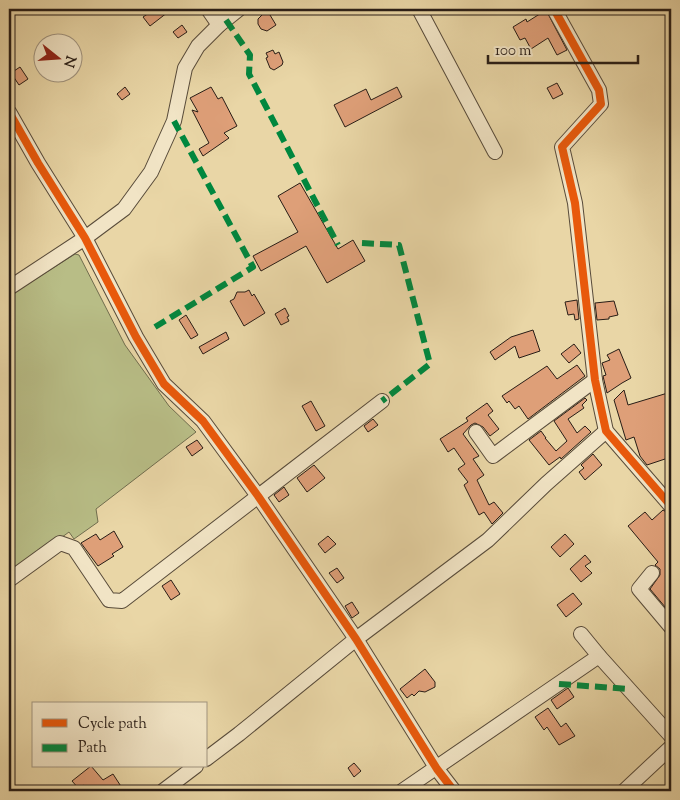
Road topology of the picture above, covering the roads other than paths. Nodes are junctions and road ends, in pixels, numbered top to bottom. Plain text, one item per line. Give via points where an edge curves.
1 (208, 9) edge
2 (239, 9) edge
3 (419, 9) edge
4 (554, 9) edge
5 (219, 25) junction
6 (9, 112) edge
7 (495, 152) dead end
8 (85, 238) junction
9 (9, 288) edge
10 (595, 380) junction
11 (382, 401) dead end
12 (606, 431) junction
13 (476, 432) dead end
14 (258, 496) junction
15 (671, 506) edge
16 (652, 573) dead end
17 (9, 580) edge
18 (671, 627) edge
19 (581, 634) dead end
20 (356, 639) junction
21 (599, 656) junction
22 (671, 736) edge
23 (671, 747) edge
24 (208, 757) edge
25 (193, 768) edge
26 (437, 769) junction
27 (163, 791) edge
28 (402, 791) edge
29 (454, 791) edge
30 (624, 791) edge

1 - 5 street
2 - 5 street
3 - 7 street
4 - 10 street via 599,90 601,104 562,147 576,203
5 - 8 street via 198,46 185,68 174,121 151,172 124,209
6 - 8 street
8 - 9 street
8 - 14 street via 164,384 203,421
10 - 12 street
10 - 13 street via 493,456
11 - 14 street
12 - 15 street
12 - 20 street via 488,540
14 - 17 street via 122,601 108,600 74,548 60,543
14 - 20 street
16 - 18 street via 639,589
19 - 21 street
20 - 24 street
20 - 26 street
21 - 22 street
21 - 26 street
23 - 30 street
25 - 27 street
26 - 28 street
26 - 29 street

